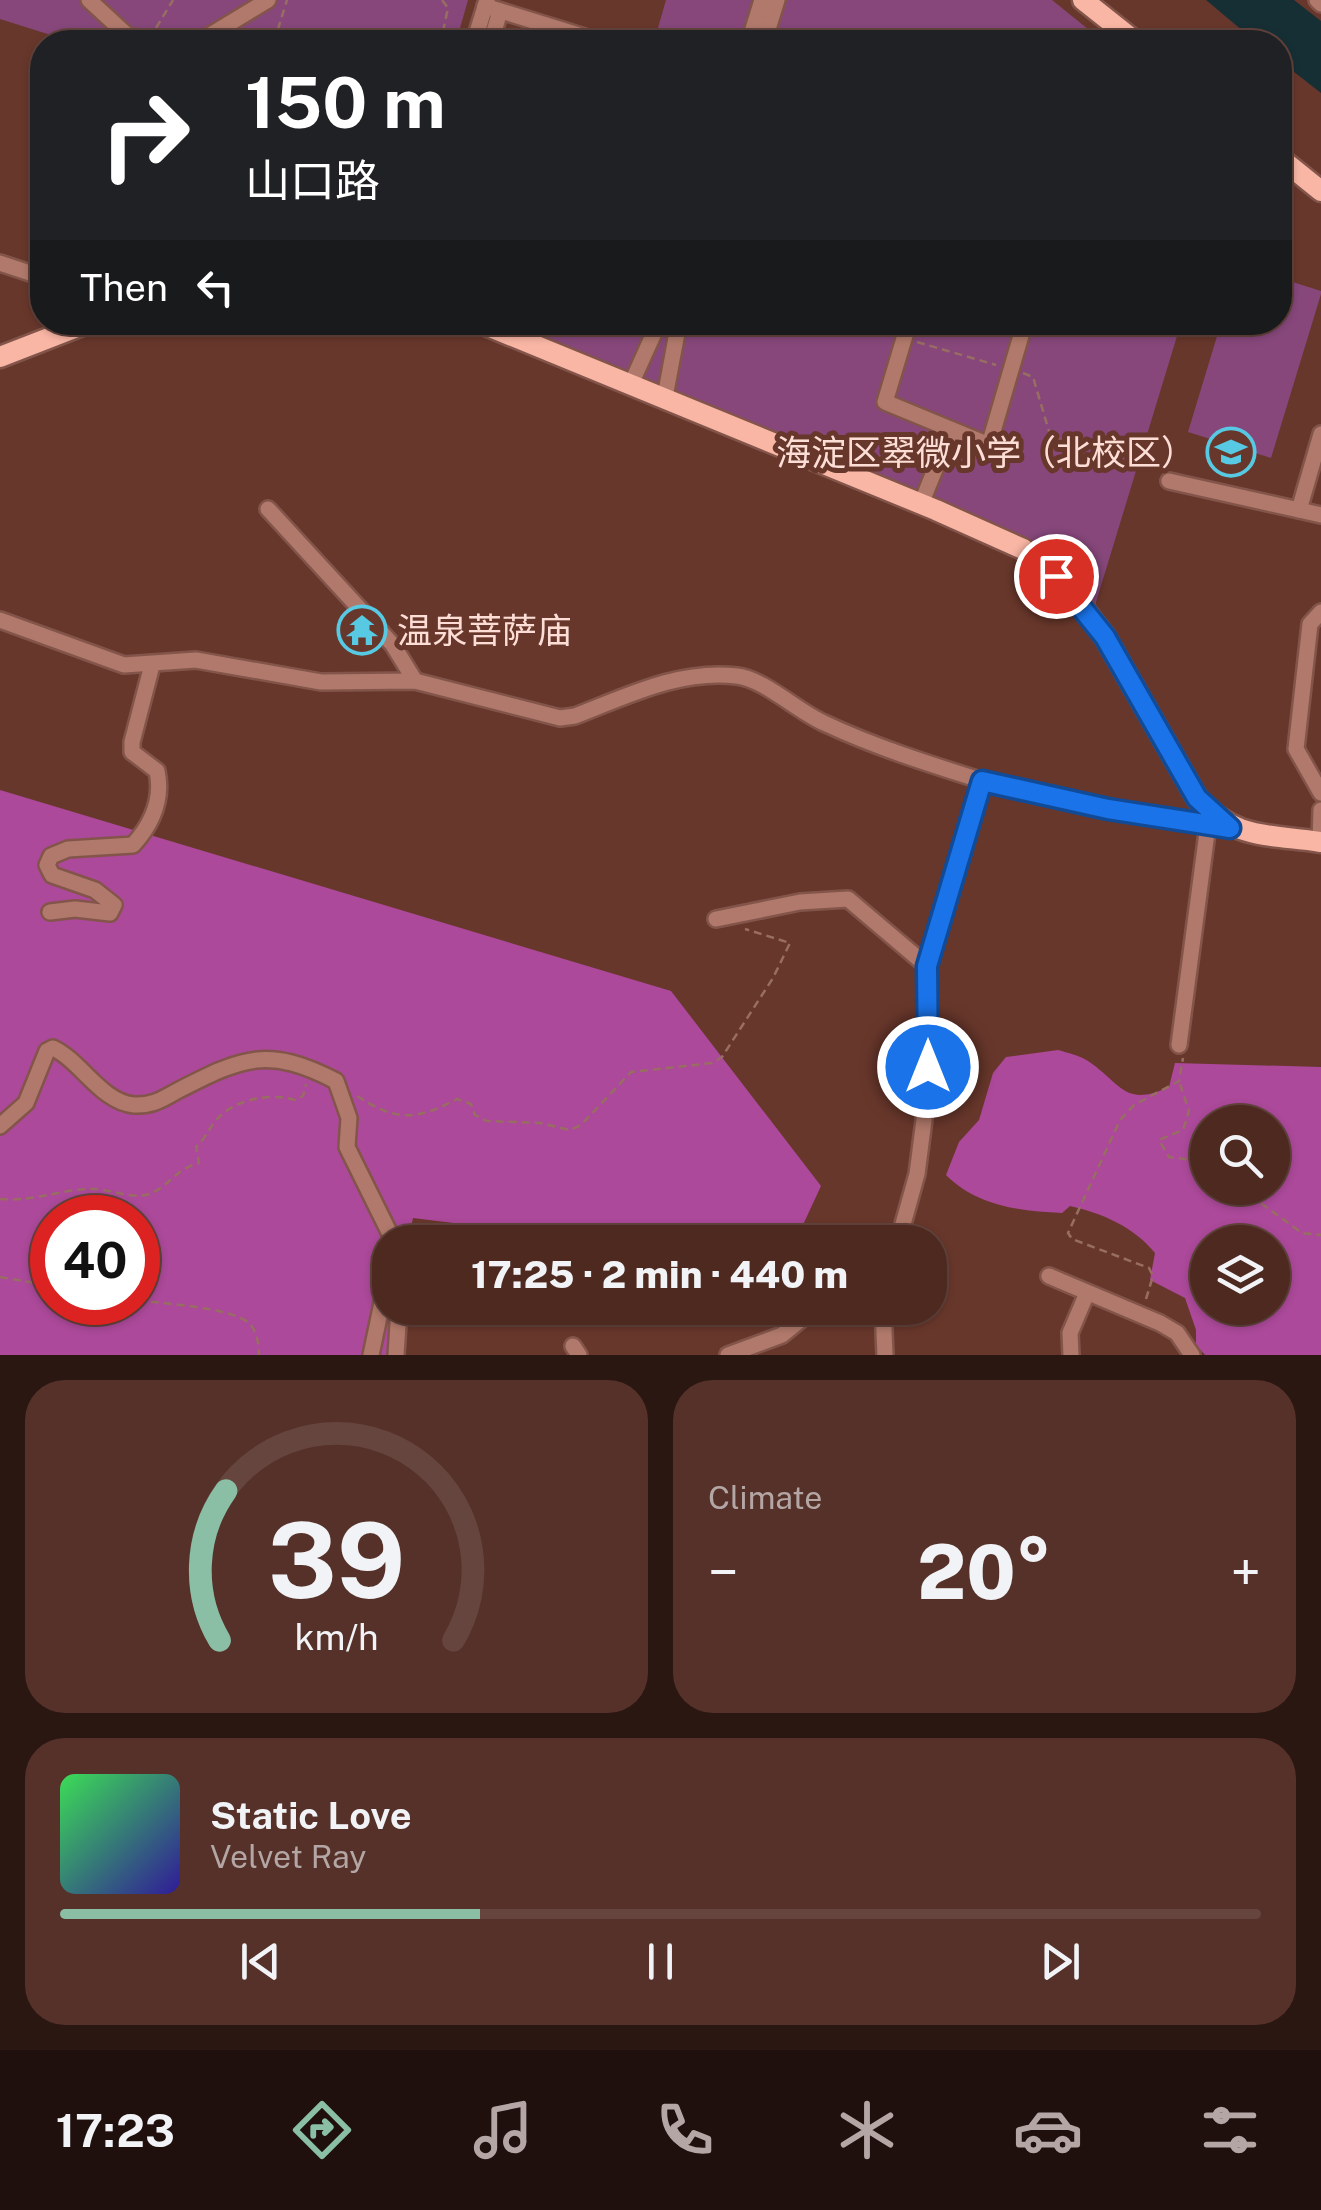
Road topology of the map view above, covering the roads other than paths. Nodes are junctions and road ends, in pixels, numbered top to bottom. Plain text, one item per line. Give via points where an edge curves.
1 (89, 0) edge
2 (268, 0) edge
3 (762, 0) edge
4 (777, 0) edge
5 (1083, 0) edge
6 (491, 6) edge
7 (122, 30) edge
8 (218, 30) edge
9 (480, 30) edge
10 (549, 30) edge
11 (752, 30) edge
12 (768, 30) edge
13 (1121, 30) edge
14 (1292, 168) edge
15 (1321, 191) edge
16 (0, 262) edge
17 (30, 273) edge
18 (57, 335) edge
19 (526, 335) edge
20 (654, 335) edge
21 (677, 335) edge
22 (905, 335) edge
23 (1021, 335) edge
24 (0, 357) edge
25 (631, 384) junction
26 (665, 398) junction
27 (951, 430) junction
28 (1321, 434) edge
29 (1169, 481) dead end
30 (921, 504) junction
31 (268, 509) dead end
32 (1299, 510) junction
33 (1321, 515) edge
34 (1321, 612) edge
35 (0, 620) edge
36 (152, 665) junction
37 (415, 682) junction
38 (982, 781) junction
39 (1321, 794) edge
40 (1321, 810) edge
41 (1219, 827) junction
42 (1320, 842) edge
43 (50, 912) dead end
44 (716, 919) dead end
45 (927, 966) junction
46 (1178, 1046) road end
47 (0, 1126) edge
48 (386, 1225) edge
49 (903, 1225) edge
50 (1048, 1276) dead end
51 (1087, 1292) junction
52 (377, 1325) edge
53 (398, 1325) edge
54 (793, 1325) edge
55 (884, 1325) edge
56 (1184, 1352) edge
57 (371, 1355) edge
58 (396, 1355) edge
59 (728, 1355) edge
60 (885, 1355) edge
61 (1071, 1355) edge

1 - 7 street
2 - 8 street
3 - 11 street
4 - 12 street
5 - 13 main road
6 - 9 street
6 - 10 street
14 - 15 main road
16 - 17 street
18 - 24 main road
19 - 25 main road
20 - 25 street
21 - 26 street
22 - 27 street via 885,402
23 - 27 street via 989,445
25 - 26 main road
26 - 30 main road
27 - 30 street
28 - 32 street
29 - 32 street
30 - 41 main road via 1023,549 1056,576 1105,637
31 - 37 street via 393,645
32 - 33 street
34 - 39 street via 1310,624 1296,749
35 - 36 street via 124,665
36 - 37 street via 196,660 321,682
36 - 43 street via 132,742 132,752 157,771 160,784 147,829 133,844 50,856 52,875 95,890 114,905 110,913
37 - 38 street via 560,718 691,676 754,679 820,722
38 - 41 street
38 - 45 street
40 - 42 street
41 - 42 main road
41 - 46 street
44 - 45 street via 848,899
45 - 49 street via 924,1120
47 - 48 street via 26,1103 53,1048 130,1105 157,1103 248,1058 300,1063 336,1081 349,1118 348,1147
50 - 51 street
51 - 56 street via 1177,1333
51 - 61 street via 1070,1333
52 - 57 street
53 - 58 street
54 - 59 street
55 - 60 street

